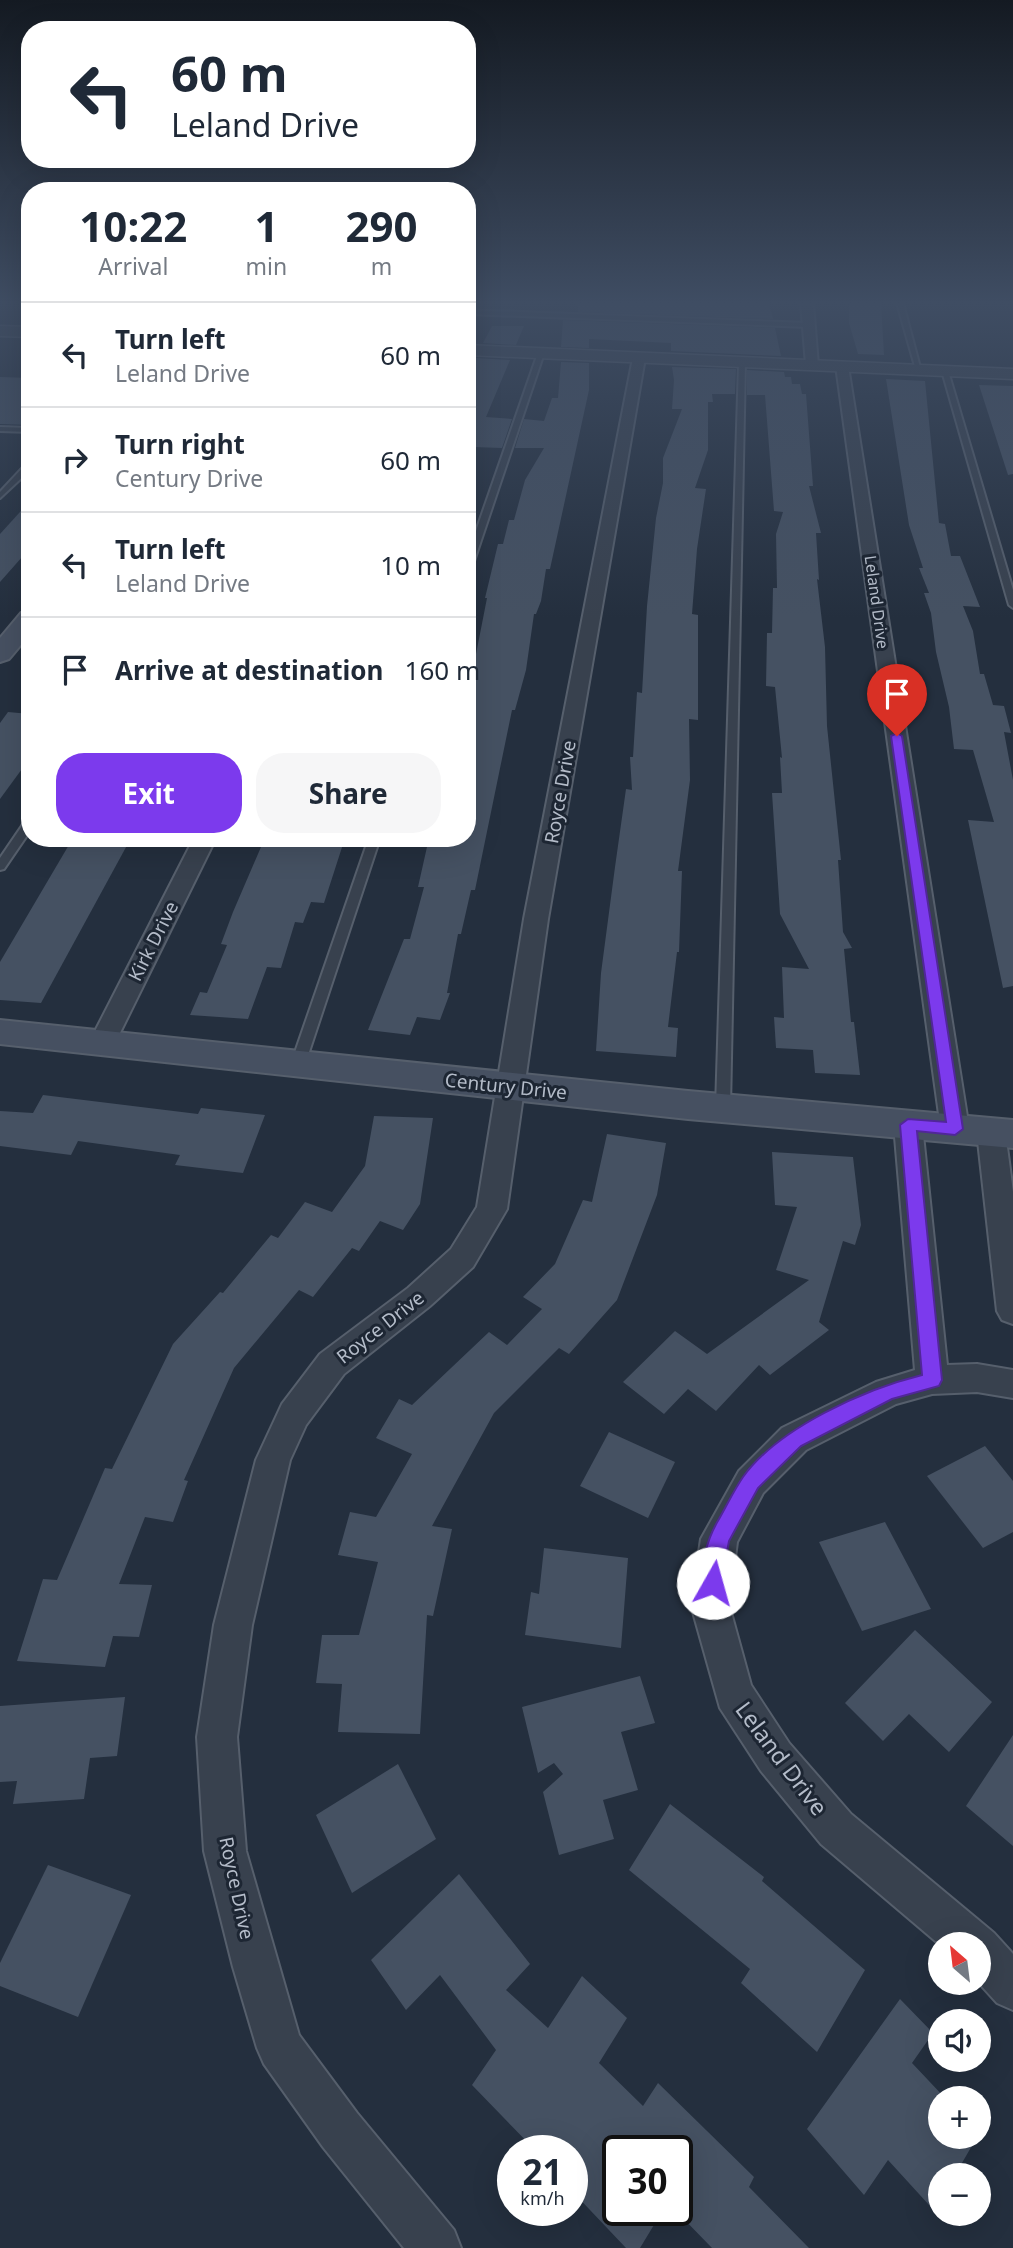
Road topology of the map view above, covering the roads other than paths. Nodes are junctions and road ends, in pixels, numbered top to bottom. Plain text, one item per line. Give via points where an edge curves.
1 (522, 408) edge
2 (630, 408) edge
3 (741, 408) edge
4 (850, 408) edge
5 (956, 408) edge
6 (0, 429) edge
7 (21, 430) edge
8 (21, 474) edge
9 (0, 496) edge
10 (476, 544) edge
11 (1013, 606) edge
12 (21, 629) edge
13 (0, 654) edge
14 (21, 836) edge
15 (200, 847) edge
16 (372, 847) edge
17 (0, 867) edge
18 (0, 1032) edge
19 (102, 1043) junction
20 (298, 1064) junction
21 (509, 1086) junction
22 (723, 1108) junction
23 (908, 1125) junction
24 (986, 1132) edge
25 (1013, 1311) edge
26 (932, 1380) junction
27 (1013, 1384) edge
28 (958, 1932) edge
29 (991, 1963) edge
30 (1013, 1987) edge
31 (436, 2248) edge

1 - 10 lane
2 - 21 street, Royce Drive
3 - 22 lane
4 - 24 street, Leland Drive
5 - 11 lane
6 - 7 lane
8 - 9 lane
12 - 13 main road
14 - 17 lane
15 - 19 street, Kirk Drive
16 - 20 lane
18 - 19 main road, Century Drive
19 - 20 main road, Century Drive
20 - 21 main road, Century Drive
21 - 22 main road, Century Drive
21 - 31 street, Royce Drive via 492,1209 462,1258 332,1364 294,1415 272,1460 233,1625 217,1737 225,1851 280,2048
22 - 23 main road, Century Drive
23 - 24 main road, Century Drive
23 - 26 street
24 - 25 street, Leland Drive
26 - 27 street, Leland Drive via 977,1378
26 - 28 street, Leland Drive via 888,1392 794,1440 751,1482 719,1539 710,1605 734,1694 775,1757 836,1829
29 - 30 street

